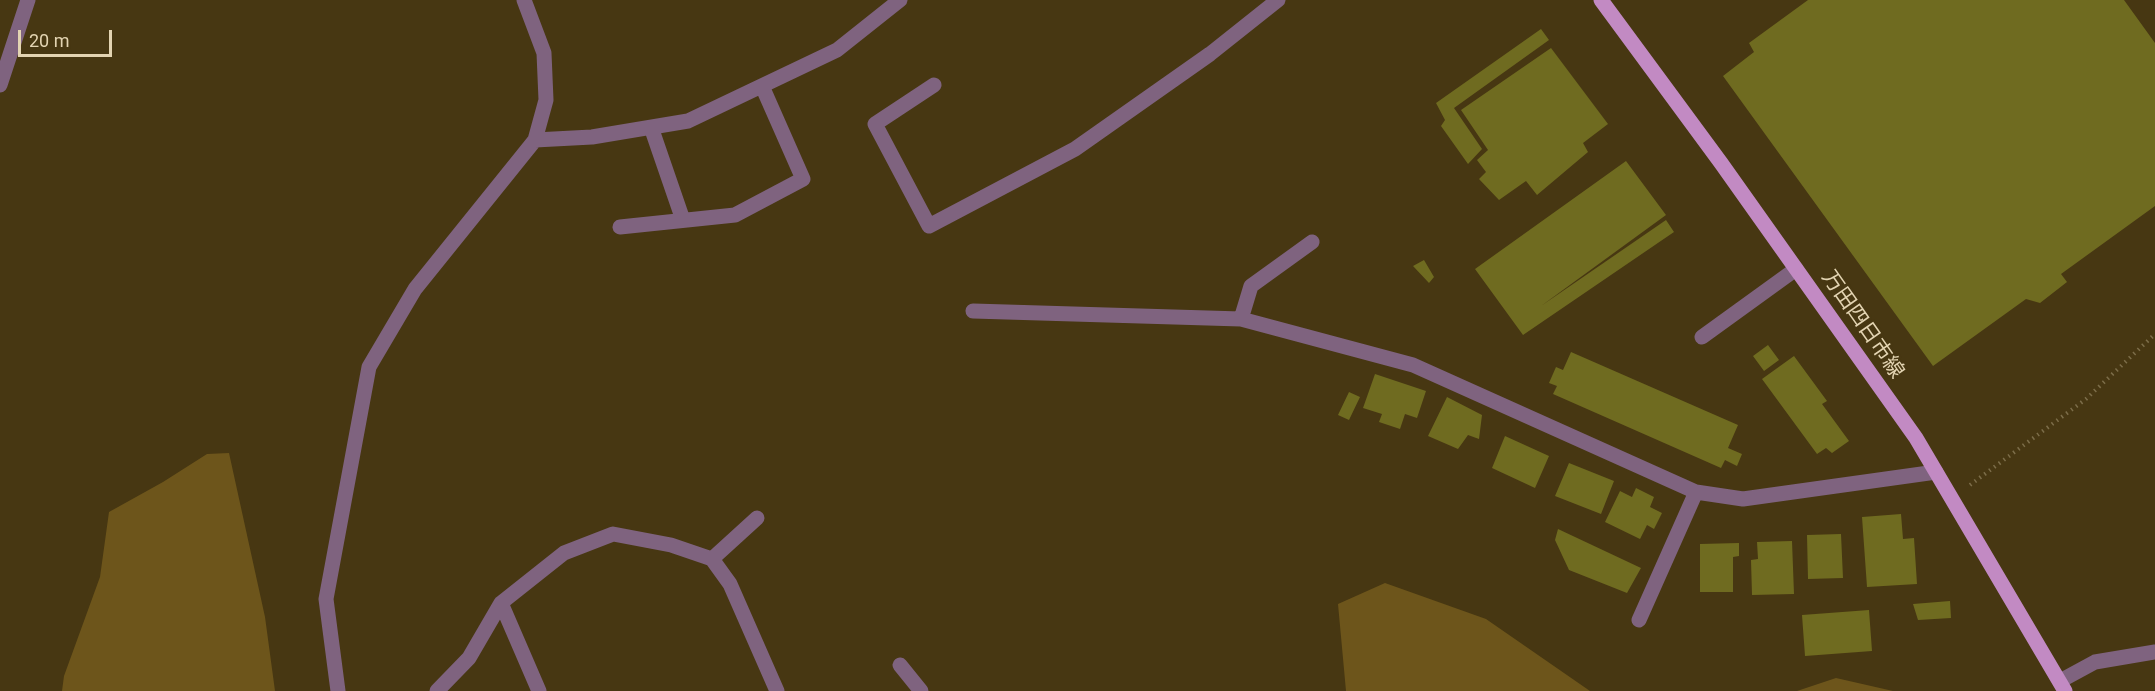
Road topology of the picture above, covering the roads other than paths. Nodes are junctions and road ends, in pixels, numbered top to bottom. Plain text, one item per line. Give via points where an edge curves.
1 (28, 0) edge
2 (525, 0) edge
3 (900, 0) edge
4 (1278, 0) edge
5 (1600, 0) edge
6 (0, 85) edge
7 (762, 86) junction
8 (934, 86) dead end
9 (651, 127) junction
10 (535, 140) junction
11 (683, 220) junction
12 (620, 227) dead end
13 (1312, 242) dead end
14 (1796, 269) junction
15 (974, 311) dead end
16 (1241, 319) junction
17 (1702, 337) dead end
18 (1936, 472) junction
19 (1696, 492) junction
20 (757, 518) dead end
21 (712, 559) junction
22 (501, 603) junction
23 (1640, 620) dead end
24 (2155, 652) edge
25 (900, 665) dead end
26 (2062, 686) edge
27 (338, 691) edge
28 (437, 691) edge
29 (538, 691) edge
30 (777, 691) edge
31 (921, 691) edge

1 - 6 street
2 - 10 street via 544,53 546,100
3 - 7 street via 837,50
4 - 8 street via 1210,54 1075,149 929,225 874,124
5 - 14 main road, 万田四日市線
7 - 9 street via 688,121
7 - 11 street via 803,179 735,215
9 - 10 street via 592,137
9 - 11 street
10 - 27 street via 416,289 369,366 326,599
11 - 12 street
13 - 16 street via 1251,286
14 - 17 street
14 - 18 main road, 万田四日市線
15 - 16 street
16 - 19 street via 1413,365
18 - 19 street via 1743,499
18 - 26 main road, 万田四日市線
19 - 23 street
20 - 21 street
21 - 22 street via 671,544 613,534 564,553
21 - 30 street via 730,584
22 - 28 street via 469,658
22 - 29 street
24 - 26 street via 2095,662
25 - 31 street

